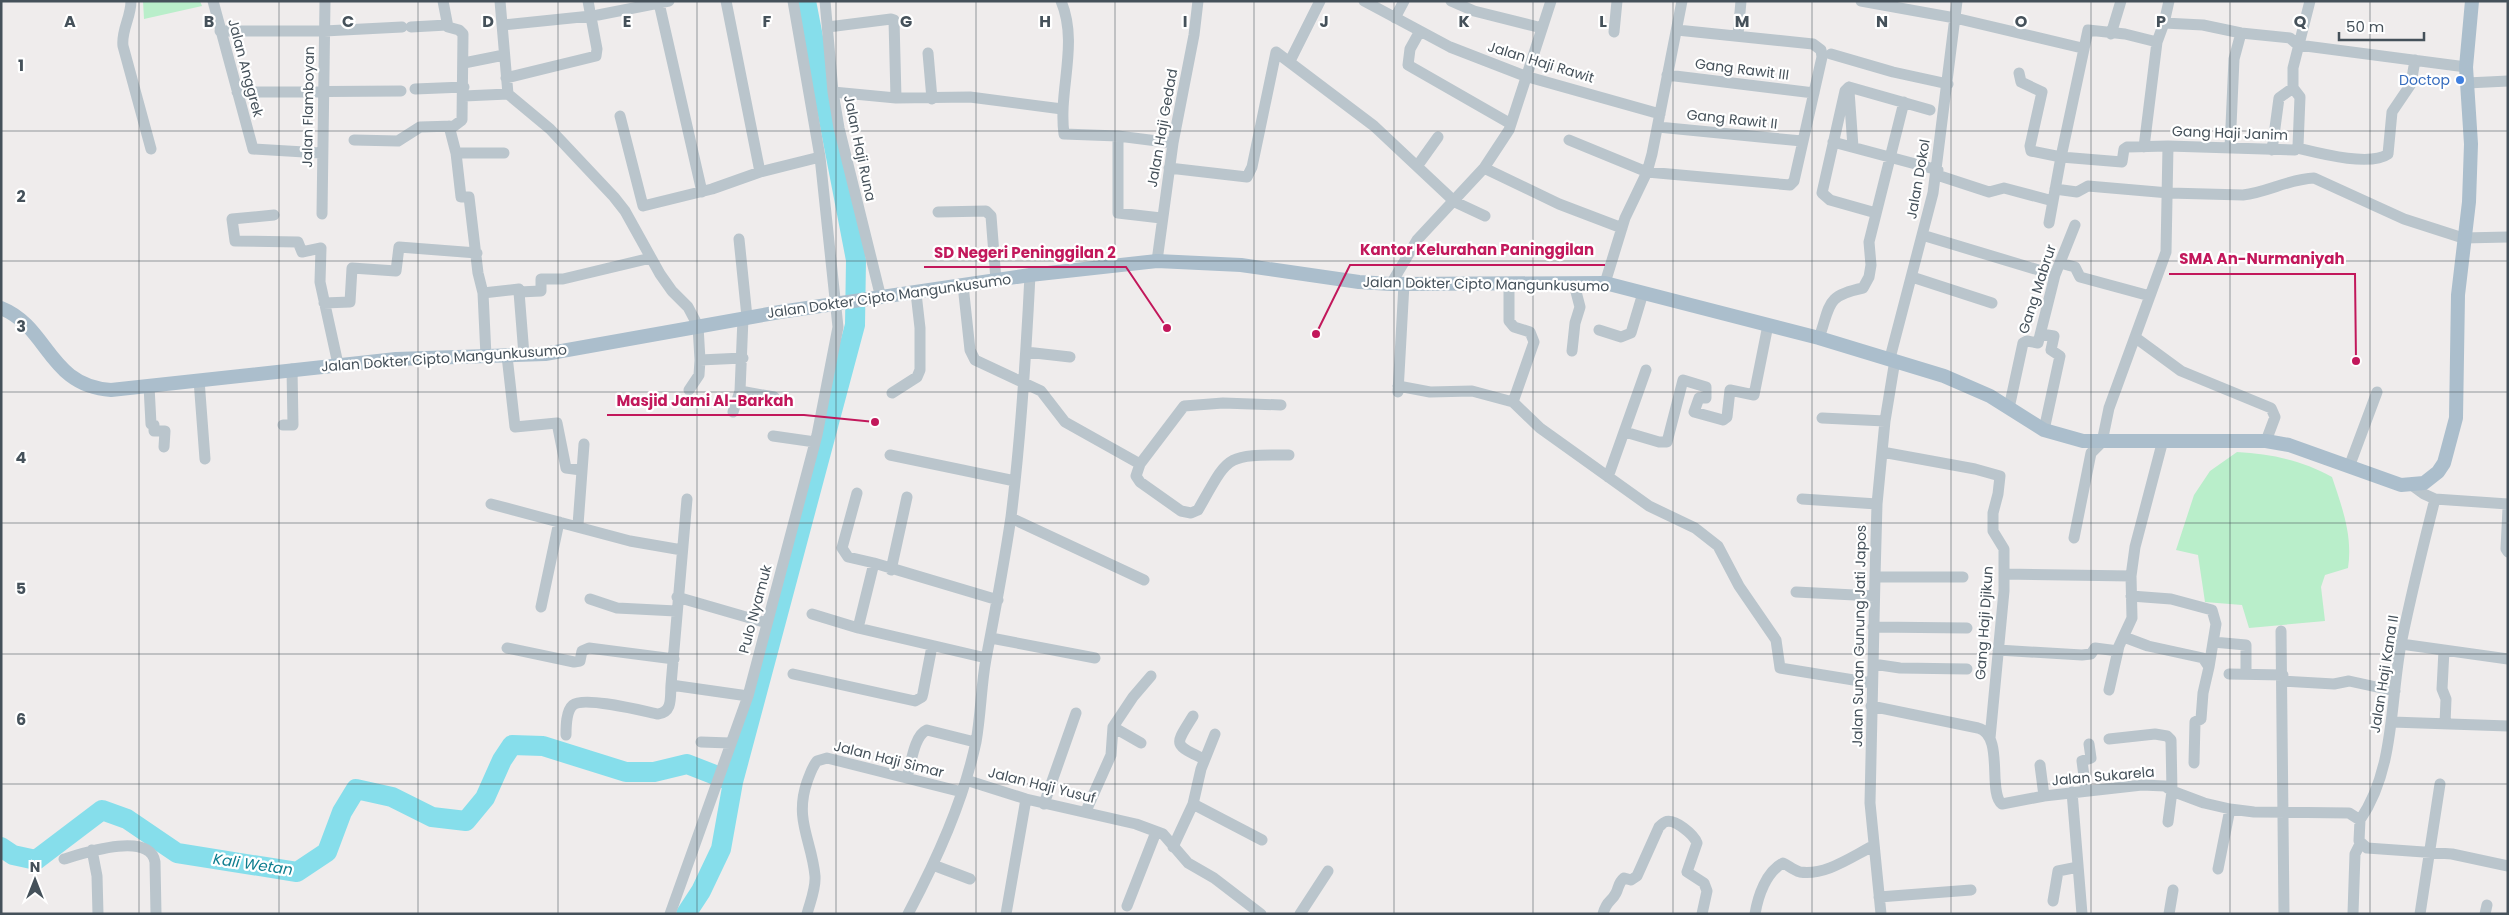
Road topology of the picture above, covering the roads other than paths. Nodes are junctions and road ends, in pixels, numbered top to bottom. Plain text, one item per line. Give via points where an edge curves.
1 (131, 1) edge
2 (213, 1) edge
3 (325, 1) edge
4 (443, 1) edge
5 (500, 1) edge
6 (588, 1) edge
7 (726, 1) edge
8 (793, 1) edge
9 (825, 1) edge
10 (1061, 1) edge
11 (1198, 1) edge
12 (1320, 1) edge
13 (1364, 1) edge
14 (1404, 1) edge
15 (1451, 1) edge
16 (1551, 1) edge
17 (1617, 1) edge
18 (1682, 1) edge
19 (1741, 1) edge
20 (1861, 1) edge
21 (1957, 1) edge
22 (2121, 1) edge
23 (2169, 1) edge
24 (2310, 1) edge
25 (2472, 1) edge
26 (664, 2) edge
27 (595, 15) junction
28 (1395, 18) junction
29 (1955, 18) junction
30 (2164, 23) junction
31 (447, 25) junction
32 (503, 25) junction
33 (828, 27) junction
34 (1542, 28) junction
35 (1677, 30) junction
36 (220, 31) junction
37 (324, 31) junction
38 (1420, 31) junction
39 (1614, 32) dead end
40 (2241, 33) junction
41 (2111, 34) junction
42 (1738, 35) junction
43 (2157, 42) junction
44 (2298, 45) junction
45 (2082, 48) junction
46 (928, 53) dead end
47 (1830, 54) dead end
48 (504, 56) junction
49 (2415, 60) junction
50 (1290, 61) junction
51 (464, 63) junction
52 (2466, 67) junction
53 (2019, 73) dead end
54 (1667, 75) junction
55 (1525, 76) junction
56 (506, 78) junction
57 (2508, 81) edge
58 (2467, 83) junction
59 (1948, 84) junction
60 (1848, 87) junction
61 (2293, 88) junction
62 (415, 89) dead end
63 (401, 91) dead end
64 (237, 92) junction
65 (464, 92) junction
66 (833, 92) junction
67 (325, 93) junction
68 (1814, 93) junction
69 (508, 94) junction
70 (896, 98) junction
71 (932, 99) junction
72 (1904, 102) junction
73 (1062, 109) junction
74 (1930, 110) dead end
75 (1660, 114) junction
76 (620, 116) dead end
77 (1511, 124) junction
78 (449, 126) junction
79 (1658, 127) junction
80 (1118, 136) junction
81 (1438, 137) dead end
82 (354, 140) dead end
83 (1570, 140) dead end
84 (1802, 141) junction
85 (1833, 142) junction
86 (1173, 143) junction
87 (2168, 146) junction
88 (1853, 147) junction
89 (2144, 148) junction
90 (2230, 148) junction
91 (2297, 148) junction
92 (151, 149) dead end
93 (2272, 150) junction
94 (456, 152) junction
95 (321, 153) junction
96 (504, 153) dead end
97 (820, 157) junction
98 (1890, 157) junction
99 (2061, 157) junction
100 (1418, 165) junction
101 (1170, 168) junction
102 (1484, 168) junction
103 (760, 172) junction
104 (1647, 172) junction
105 (1937, 172) junction
106 (702, 192) junction
107 (2169, 193) junction
108 (2054, 195) junction
109 (1455, 202) junction
110 (938, 212) dead end
111 (1876, 213) junction
112 (322, 214) dead end
113 (274, 215) dead end
114 (1485, 216) dead end
115 (1161, 218) junction
116 (2048, 223) dead end
117 (2075, 225) dead end
118 (1622, 228) junction
119 (1922, 235) junction
120 (2463, 238) junction
121 (2508, 238) edge
122 (740, 239) dead end
123 (477, 254) junction
124 (651, 258) junction
125 (1157, 261) junction
126 (2060, 263) junction
127 (1030, 275) junction
128 (2055, 275) junction
129 (1912, 278) junction
130 (996, 280) junction
131 (1606, 283) junction
132 (1398, 284) junction
133 (1510, 284) junction
134 (1574, 284) junction
135 (963, 285) junction
136 (519, 292) junction
137 (483, 293) junction
138 (916, 293) junction
139 (1642, 293) junction
140 (2150, 296) junction
141 (874, 298) junction
142 (324, 303) junction
143 (843, 303) junction
144 (1992, 303) dead end
145 (1, 308) edge
146 (745, 318) junction
147 (1768, 325) junction
148 (698, 326) junction
149 (1599, 330) dead end
150 (2041, 334) junction
151 (1820, 338) junction
152 (2136, 338) junction
153 (1572, 351) dead end
154 (1026, 352) junction
155 (524, 355) junction
156 (486, 356) junction
157 (507, 356) junction
158 (1070, 357) dead end
159 (743, 358) junction
160 (1893, 359) junction
161 (700, 360) junction
162 (338, 364) junction
163 (292, 369) junction
164 (1646, 370) dead end
165 (200, 380) junction
166 (1024, 383) junction
167 (149, 386) junction
168 (689, 390) dead end
169 (740, 391) junction
170 (2377, 392) dead end
171 (892, 393) dead end
172 (774, 397) dead end
173 (1513, 402) junction
174 (1281, 405) dead end
175 (2009, 408) junction
176 (733, 412) dead end
177 (1822, 418) dead end
178 (1885, 421) junction
179 (283, 425) dead end
180 (2044, 430) junction
181 (1626, 432) junction
182 (773, 436) dead end
183 (2162, 440) junction
184 (2266, 441) junction
185 (815, 442) junction
186 (2102, 442) junction
187 (584, 444) dead end
188 (164, 447) dead end
189 (1882, 452) junction
190 (890, 455) dead end
191 (1289, 455) dead end
192 (205, 459) dead end
193 (1140, 464) junction
194 (2349, 467) junction
195 (581, 470) junction
196 (1608, 477) junction
197 (1015, 481) junction
198 (2414, 486) junction
199 (857, 493) dead end
200 (907, 497) dead end
201 (687, 499) dead end
202 (1802, 499) dead end
203 (2435, 499) junction
204 (491, 504) dead end
205 (1877, 504) junction
206 (2508, 506) edge
207 (1011, 518) junction
208 (559, 522) junction
209 (578, 526) junction
210 (2074, 538) dead end
211 (682, 550) junction
212 (2508, 552) edge
213 (874, 563) junction
214 (891, 570) junction
215 (2004, 574) junction
216 (2131, 576) junction
217 (1875, 577) junction
218 (1964, 577) dead end
219 (1144, 580) dead end
220 (1796, 592) dead end
221 (1874, 596) junction
222 (2131, 596) junction
223 (677, 597) junction
224 (590, 599) dead end
225 (998, 600) junction
226 (541, 606) dead end
227 (676, 611) junction
228 (812, 614) dead end
229 (767, 623) junction
230 (1874, 627) junction
231 (858, 628) junction
232 (1967, 628) dead end
233 (2281, 630) dead end
234 (2124, 637) junction
235 (994, 638) junction
236 (2213, 642) junction
237 (2401, 644) junction
238 (932, 646) junction
239 (507, 648) dead end
240 (1998, 650) junction
241 (2444, 650) junction
242 (2118, 651) junction
243 (986, 658) junction
244 (1095, 658) dead end
245 (674, 659) junction
246 (2508, 659) edge
247 (1873, 664) junction
248 (2209, 667) junction
249 (1967, 669) dead end
250 (793, 674) dead end
251 (2229, 674) dead end
252 (2246, 674) junction
253 (1151, 676) dead end
254 (2283, 678) junction
255 (1872, 683) junction
256 (671, 685) junction
257 (2110, 690) dead end
258 (2395, 691) junction
259 (748, 696) junction
260 (1871, 706) junction
261 (1076, 713) dead end
262 (1192, 716) dead end
263 (2392, 722) junction
264 (2445, 724) junction
265 (2508, 726) edge
266 (1113, 727) junction
267 (1215, 734) dead end
268 (566, 735) dead end
269 (1990, 738) junction
270 (2109, 739) dead end
271 (701, 742) dead end
272 (976, 742) junction
273 (1141, 743) dead end
274 (2089, 744) dead end
275 (730, 745) junction
276 (1204, 759) junction
277 (2194, 763) dead end
278 (2040, 765) dead end
279 (907, 777) junction
280 (966, 780) junction
281 (2440, 784) dead end
282 (2086, 791) junction
283 (2172, 791) junction
284 (962, 792) junction
285 (2072, 792) junction
286 (2044, 796) junction
287 (1026, 799) junction
288 (1044, 804) junction
289 (1193, 804) junction
290 (2230, 809) junction
291 (1086, 812) junction
292 (2283, 813) junction
293 (2360, 820) junction
294 (2168, 822) dead end
295 (1156, 832) junction
296 (1262, 840) dead end
297 (2360, 844) junction
298 (1872, 846) junction
299 (1173, 847) junction
300 (92, 850) junction
301 (2428, 853) junction
302 (64, 859) dead end
303 (933, 865) junction
304 (2508, 866) edge
305 (2078, 868) junction
306 (2218, 869) dead end
307 (1328, 871) dead end
308 (970, 878) dead end
309 (1971, 890) dead end
310 (2173, 890) dead end
311 (1879, 898) junction
312 (2053, 901) dead end
313 (1127, 906) dead end
314 (2353, 913) edge
315 (98, 914) edge
316 (156, 914) edge
317 (670, 914) edge
318 (806, 914) edge
319 (908, 914) edge
320 (1006, 914) edge
321 (1261, 914) edge
322 (1300, 914) edge
323 (1603, 914) edge
324 (1702, 914) edge
325 (1756, 914) edge
326 (1881, 914) edge
327 (2082, 914) edge
328 (2169, 914) edge
329 (2284, 914) edge
330 (2420, 914) edge

1 - 92 street via 123,46
2 - 36 street, Jalan Anggrek
3 - 37 street, Jalan Flamboyan
4 - 31 street
5 - 32 street
6 - 27 street
7 - 103 street
8 - 97 street, Pulo Nyamuk
9 - 33 street, Jalan Haji Runa
10 - 73 street via 1069,26
11 - 86 street, Jalan Haji Gedad
12 - 50 street
13 - 28 street, Jalan Haji Rawit
14 - 28 street
15 - 34 street via 1474,12
16 - 34 street
17 - 39 street
18 - 35 street
19 - 42 street
20 - 29 street
21 - 29 street, Jalan Dokol
22 - 41 street
23 - 30 street
24 - 44 street, Gang Haji Janim
25 - 52 main road
26 - 27 street
26 - 106 street
27 - 32 street
27 - 56 street via 596,56
28 - 38 street, Jalan Haji Rawit
29 - 45 street
29 - 59 street, Jalan Dokol
30 - 40 street via 2203,25
30 - 43 street
31 - 37 street
31 - 51 street via 463,34
32 - 48 street
33 - 66 street, Jalan Haji Runa
33 - 70 street via 894,20
34 - 55 street
35 - 42 street
35 - 54 street
36 - 37 street
36 - 64 street, Jalan Anggrek
37 - 67 street, Jalan Flamboyan
38 - 55 street, Jalan Haji Rawit via 1450,47
38 - 77 street via 1410,49 1408,65
40 - 44 street via 2290,38
40 - 90 street via 2234,59
41 - 43 street
41 - 45 street via 2089,29
42 - 68 street via 1813,44 1821,50
43 - 89 street
44 - 49 street
44 - 61 street, Gang Haji Janim
45 - 99 street
46 - 71 street
47 - 59 street
48 - 51 street
48 - 56 street
49 - 52 street
49 - 91 street via 2411,84 2392,112 2388,154 2365,159
50 - 100 street via 1374,126
50 - 101 street via 1276,52 1252,167 1247,177
51 - 65 street
52 - 58 main road
53 - 99 street via 2021,82 2042,92 2031,151
54 - 68 street, Gang Rawit III
54 - 75 street
55 - 75 street, Jalan Haji Rawit
55 - 77 street
56 - 69 street
57 - 58 street
58 - 120 main road via 2471,144 2469,202
59 - 105 street, Jalan Dokol
60 - 72 street
60 - 85 street
60 - 88 street
61 - 91 street, Gang Haji Janim via 2300,96
61 - 93 street via 2279,98
62 - 65 street
63 - 67 street
64 - 67 street
64 - 95 street, Jalan Anggrek via 252,149
65 - 69 street
65 - 78 street via 462,120
66 - 70 street
66 - 141 street, Jalan Haji Runa
67 - 95 street, Jalan Flamboyan
68 - 84 street
69 - 124 street via 550,129 614,197
70 - 71 street
71 - 73 street via 970,98
72 - 74 street
72 - 98 street
73 - 80 street via 1065,134
75 - 79 street
76 - 106 street via 642,206
77 - 102 street
78 - 82 street via 420,127 398,140
78 - 94 street
79 - 84 street, Gang Rawit II
79 - 104 street
80 - 86 street
80 - 115 street via 1118,213
81 - 100 street
83 - 104 street
84 - 104 street via 1794,181 1790,185
85 - 88 street
85 - 111 street via 1822,193 1830,200
86 - 101 street, Jalan Haji Gedad
87 - 89 street, Gang Haji Janim
87 - 90 street, Gang Haji Janim
87 - 107 street
88 - 98 street
89 - 99 street, Gang Haji Janim via 2125,148 2122,162
90 - 93 street, Gang Haji Janim
91 - 93 street, Gang Haji Janim via 2292,151
94 - 96 street
94 - 123 street via 461,197 469,197
95 - 112 street, Jalan Flamboyan
97 - 103 street
97 - 143 street, Pulo Nyamuk
98 - 105 street
98 - 111 street
99 - 108 street
100 - 109 street
101 - 115 street, Jalan Haji Gedad
102 - 109 street
102 - 118 street via 1559,204
103 - 106 street
104 - 118 street
105 - 108 street via 1989,192 2004,188
105 - 119 street, Jalan Dokol
107 - 108 street via 2088,186 2077,192
107 - 120 street via 2255,194 2314,178 2404,219
107 - 140 street via 2166,252
108 - 116 street
109 - 114 street
109 - 132 street via 1418,240
110 - 130 street via 989,213
111 - 151 street via 1869,242 1869,276 1863,288 1833,299
113 - 142 street via 232,219 235,241 298,242 302,252 321,248 320,282
115 - 125 street, Jalan Haji Gedad
117 - 126 street, Gang Mabrur
118 - 131 street
119 - 128 street
119 - 129 street, Jalan Dokol
120 - 121 street
120 - 198 main road via 2458,295 2456,418 2444,463 2424,483
122 - 146 street
123 - 137 street
123 - 142 street via 398,248 396,271 352,268 350,302
124 - 136 street via 562,279 541,279 541,291
124 - 148 street via 672,291 688,307
125 - 127 main road, Jalan Dokter Cipto Mangunkusumo
125 - 132 main road, Jalan Dokter Cipto Mangunkusumo via 1241,265 1359,282
126 - 128 street, Gang Mabrur
126 - 140 street via 2075,267 2080,277
127 - 130 main road, Jalan Dokter Cipto Mangunkusumo
127 - 154 street, Jalan Haji Yusuf
128 - 150 street, Gang Mabrur
129 - 144 street
129 - 160 street, Jalan Dokol
130 - 135 main road, Jalan Dokter Cipto Mangunkusumo
131 - 134 main road, Jalan Dokter Cipto Mangunkusumo
131 - 139 main road, Jalan Dokter Cipto Mangunkusumo
132 - 133 main road, Jalan Dokter Cipto Mangunkusumo
132 - 173 street via 1398,390 1472,391
133 - 134 main road, Jalan Dokter Cipto Mangunkusumo
133 - 173 street via 1509,322 1530,332 1534,342
134 - 153 street via 1580,307 1574,323
135 - 138 main road, Jalan Dokter Cipto Mangunkusumo
135 - 166 street via 972,357
136 - 137 street via 519,289
136 - 155 street
137 - 156 street
138 - 141 main road, Jalan Dokter Cipto Mangunkusumo
138 - 171 street via 920,370 912,381
139 - 147 main road, Jalan Dokter Cipto Mangunkusumo
139 - 149 street via 1631,333 1621,337
140 - 152 street
141 - 143 main road, Jalan Dokter Cipto Mangunkusumo
142 - 162 street
143 - 146 main road, Jalan Dokter Cipto Mangunkusumo
143 - 185 street, Pulo Nyamuk
145 - 167 main road, Jalan Dokter Cipto Mangunkusumo via 19,320 64,372 82,384 111,390
146 - 148 main road, Jalan Dokter Cipto Mangunkusumo
146 - 159 street
147 - 151 main road, Jalan Dokter Cipto Mangunkusumo
147 - 181 street via 1754,396 1730,390 1723,420 1694,412 1699,398 1706,398 1706,387 1683,380 1667,442
148 - 155 main road, Jalan Dokter Cipto Mangunkusumo via 566,351
148 - 161 street
150 - 175 street, Gang Mabrur via 2038,343 2023,343
150 - 180 street via 2054,336 2051,350 2060,356
151 - 160 main road, Jalan Dokter Cipto Mangunkusumo
152 - 184 street via 2181,371 2271,408 2275,417
152 - 186 street via 2109,408
154 - 158 street
154 - 166 street, Jalan Haji Yusuf
155 - 157 main road, Jalan Dokter Cipto Mangunkusumo
156 - 157 main road, Jalan Dokter Cipto Mangunkusumo
156 - 162 main road, Jalan Dokter Cipto Mangunkusumo
157 - 195 street via 516,428 557,423 566,468
159 - 161 street
159 - 169 street
160 - 175 main road, Jalan Dokter Cipto Mangunkusumo via 1944,376
160 - 178 street, Jalan Sunan Gunung Jati Japos
161 - 168 street via 699,375
162 - 163 main road, Jalan Dokter Cipto Mangunkusumo
163 - 165 main road, Jalan Dokter Cipto Mangunkusumo
163 - 179 street via 293,425
164 - 181 street
165 - 167 main road, Jalan Dokter Cipto Mangunkusumo
165 - 192 street
166 - 193 street via 1044,394 1065,422
166 - 197 street, Jalan Haji Yusuf
167 - 188 street via 151,424 154,431 165,431
169 - 172 street
169 - 176 street
170 - 194 street
173 - 196 street via 1540,428
174 - 193 street via 1222,403 1184,406
175 - 180 main road, Jalan Dokter Cipto Mangunkusumo
177 - 178 street
178 - 189 street, Jalan Sunan Gunung Jati Japos
180 - 186 main road, Jalan Dokter Cipto Mangunkusumo via 2083,441
181 - 196 street
182 - 185 street
183 - 184 main road, Jalan Dokter Cipto Mangunkusumo
183 - 186 main road, Jalan Dokter Cipto Mangunkusumo
183 - 216 street via 2135,547
184 - 194 main road, Jalan Dokter Cipto Mangunkusumo
185 - 229 street, Pulo Nyamuk
186 - 210 street via 2091,453
187 - 195 street
189 - 205 street, Jalan Sunan Gunung Jati Japos
189 - 215 street, Gang Haji Djikun via 2000,476 1993,531 2004,549
190 - 197 street
191 - 193 street via 1245,455 1230,460 1198,510 1191,513 1181,511 1140,482 1136,476
194 - 198 main road, Jalan Dokter Cipto Mangunkusumo via 2383,481
195 - 209 street
196 - 255 street via 1649,506 1695,528 1718,546 1739,586 1776,640 1780,668
197 - 207 street, Jalan Haji Yusuf
198 - 203 street
199 - 213 street via 842,551 848,557
200 - 214 street
201 - 211 street
202 - 205 street
203 - 206 street
203 - 237 street, Jalan Haji Kana II
204 - 208 street
205 - 217 street, Jalan Sunan Gunung Jati Japos
206 - 212 street
207 - 219 street
207 - 225 street, Jalan Haji Yusuf
208 - 209 street
208 - 226 street
209 - 211 street via 630,541
211 - 223 street
213 - 214 street
213 - 231 street
214 - 225 street
215 - 216 street
215 - 240 street, Gang Haji Djikun
216 - 222 street
217 - 218 street
217 - 221 street, Jalan Sunan Gunung Jati Japos
220 - 221 street
221 - 230 street, Jalan Sunan Gunung Jati Japos
222 - 234 street via 2132,618
222 - 236 street via 2171,599 2209,608 2214,613 2216,624
223 - 227 street
223 - 229 street
224 - 227 street via 618,608
225 - 235 street, Jalan Haji Yusuf
227 - 245 street
228 - 231 street
229 - 259 street, Pulo Nyamuk
230 - 232 street
230 - 247 street, Jalan Sunan Gunung Jati Japos
231 - 238 street
233 - 254 street
234 - 242 street
234 - 248 street via 2148,646 2203,658
235 - 243 street, Jalan Haji Yusuf
235 - 244 street
236 - 248 street
236 - 252 street via 2246,645
237 - 241 street
237 - 258 street, Jalan Haji Kana II
238 - 243 street
238 - 250 street via 922,697 916,701
239 - 245 street via 574,662 580,661 582,651 589,648
240 - 242 street via 2082,655 2092,654 2095,648
240 - 269 street, Gang Haji Djikun
241 - 246 street
241 - 264 street via 2442,689 2446,699
242 - 257 street
243 - 272 street, Jalan Haji Yusuf
245 - 256 street
247 - 249 street via 1900,668
247 - 255 street, Jalan Sunan Gunung Jati Japos
248 - 277 street via 2201,719 2194,722
251 - 252 street
252 - 254 street
253 - 266 street via 1132,697
254 - 258 street via 2334,684 2349,682
254 - 292 street
255 - 260 street, Jalan Sunan Gunung Jati Japos
256 - 259 street
256 - 268 street via 669,707 664,713 593,703 576,704 570,710
258 - 263 street, Jalan Haji Kana II
259 - 275 street, Pulo Nyamuk
260 - 269 street via 1978,728 1987,732
260 - 298 street, Jalan Sunan Gunung Jati Japos
261 - 288 street
262 - 276 street via 1179,744 1182,749
263 - 264 street
263 - 293 street, Jalan Haji Kana II via 2377,783
264 - 265 street
266 - 273 street
266 - 291 street via 1111,755
267 - 276 street
269 - 286 street, Jalan Sukarela via 1999,802 2010,804
270 - 283 street via 2155,734 2167,736 2172,750
271 - 275 street
272 - 279 street via 924,731
272 - 280 street, Jalan Haji Yusuf
274 - 282 street via 2090,758 2082,761
275 - 317 street, Pulo Nyamuk
276 - 289 street
278 - 286 street
279 - 284 street, Jalan Haji Simar
279 - 318 street, Jalan Haji Simar via 827,758 813,765 802,812 815,875
280 - 284 street
280 - 287 street, Jalan Haji Yusuf
281 - 301 street
282 - 283 street, Jalan Sukarela via 2142,785 2165,786
282 - 285 street, Jalan Sukarela
283 - 290 street, Jalan Sukarela
283 - 294 street
284 - 303 street
285 - 286 street, Jalan Sukarela
285 - 305 street
287 - 288 street, Jalan Haji Yusuf
287 - 320 street
288 - 291 street, Jalan Haji Yusuf
289 - 296 street
289 - 299 street
290 - 292 street, Jalan Sukarela
290 - 306 street
291 - 295 street, Jalan Haji Yusuf
292 - 293 street, Jalan Sukarela via 2349,813
292 - 329 street
293 - 297 street
295 - 299 street, Jalan Haji Yusuf via 1169,839
295 - 313 street
297 - 301 street via 2367,848
297 - 314 street via 2355,854
298 - 311 street, Jalan Sunan Gunung Jati Japos
298 - 325 street via 1834,867 1800,872 1780,864 1770,874
299 - 321 street, Jalan Haji Yusuf via 1188,863 1214,878
300 - 302 street
300 - 315 street via 97,876
300 - 316 street via 137,845 151,851 155,862
301 - 304 street via 2452,854
301 - 330 street
303 - 308 street
303 - 319 street
305 - 312 street via 2058,871
305 - 327 street
307 - 322 street
309 - 311 street
310 - 328 street
311 - 326 street, Jalan Sunan Gunung Jati Japos
323 - 324 street via 1606,903 1616,893 1621,881 1638,876 1659,827 1671,821 1689,833 1697,844 1687,872 1704,883 1707,891

